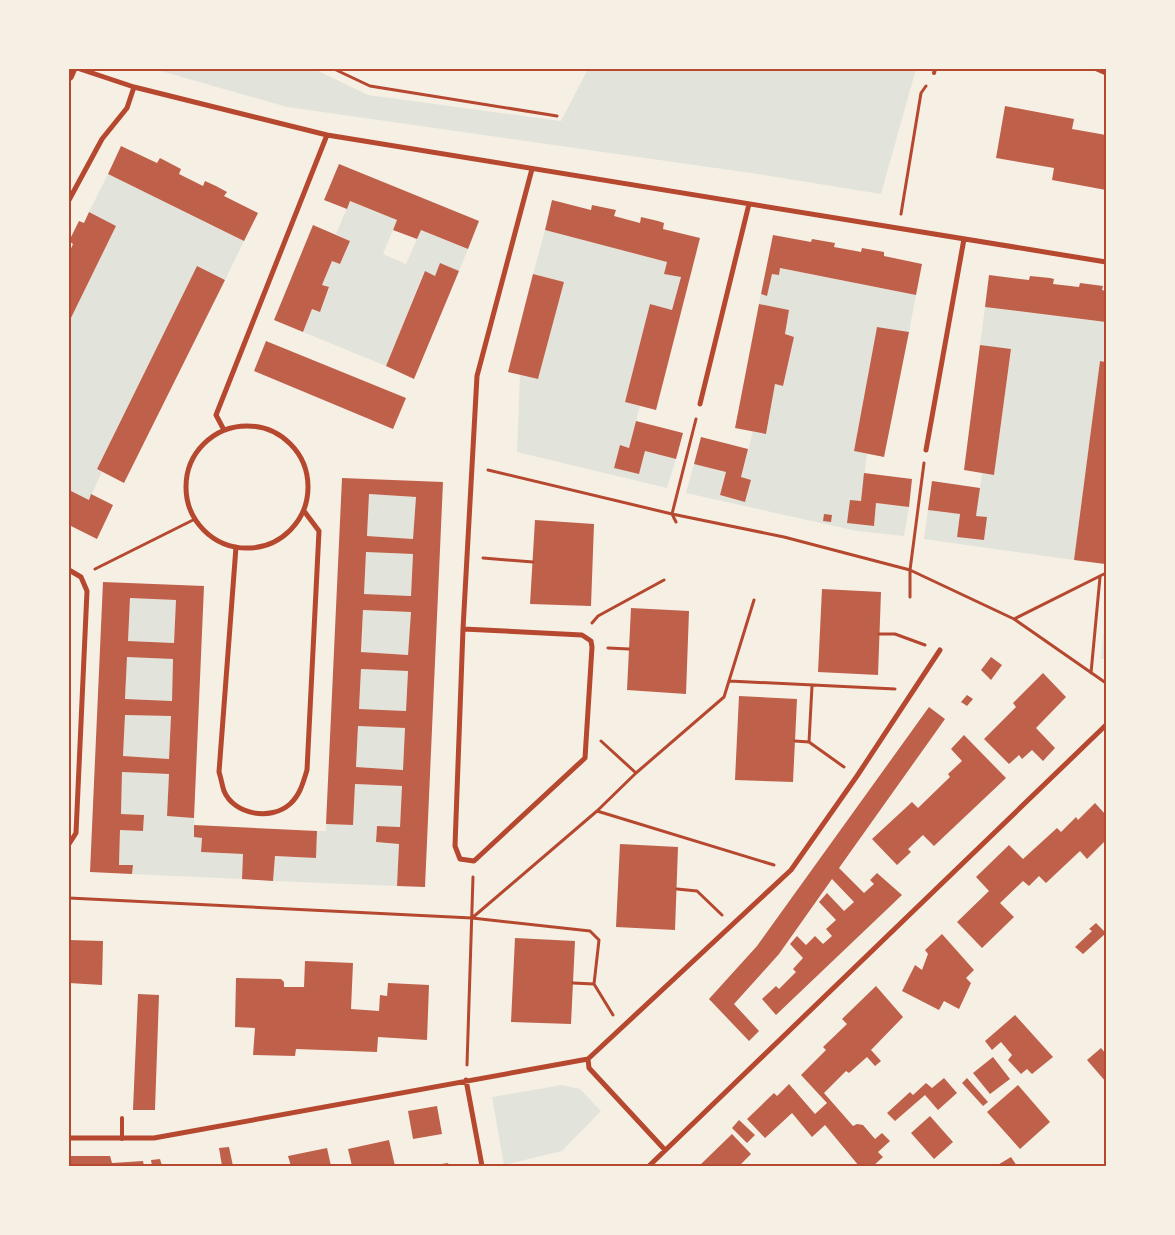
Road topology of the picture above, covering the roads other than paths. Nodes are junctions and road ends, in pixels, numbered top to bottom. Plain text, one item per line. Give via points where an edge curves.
1 (72, 69) edge
2 (80, 69) edge
3 (1097, 69) edge
4 (1106, 73) edge
5 (69, 76) edge
6 (134, 88) junction
7 (327, 136) junction
8 (532, 169) junction
9 (69, 200) edge
10 (749, 204) junction
11 (964, 239) junction
12 (1106, 262) edge
13 (700, 404) road end
14 (224, 430) junction
15 (926, 450) road end
16 (304, 511) junction
17 (236, 548) junction
18 (69, 570) edge
19 (463, 628) junction
20 (940, 650) road end
21 (1106, 725) edge
22 (69, 844) edge
23 (588, 1059) junction
24 (466, 1080) junction
25 (122, 1118) dead end
26 (69, 1138) edge
27 (122, 1139) junction
28 (665, 1150) junction
29 (482, 1166) edge
30 (649, 1166) edge

1 - 5 main road
2 - 6 street
3 - 4 street
6 - 7 street
6 - 9 street via 127,108 102,139
7 - 8 street
7 - 14 street via 216,414
8 - 10 street
8 - 19 street via 477,376
10 - 11 street
10 - 13 street
11 - 12 street
11 - 15 street
14 - 16 street via 244,426 264,428 283,438 298,452 307,470 309,491
14 - 17 street via 206,442 193,458 187,500 195,519 206,532
16 - 17 street via 293,529 276,542 257,548
16 - 17 street via 320,531 307,770 302,790 290,805 274,813 255,814 236,806 224,792 219,772
18 - 22 street via 81,576 87,591 76,833
19 - 19 street via 582,635 591,641 592,647 585,758 474,861 460,859 455,846
20 - 23 street via 791,870
21 - 28 street
23 - 24 street
23 - 28 street via 589,1068
24 - 27 street via 154,1138
24 - 29 street
25 - 27 lane
26 - 27 street
28 - 30 street

